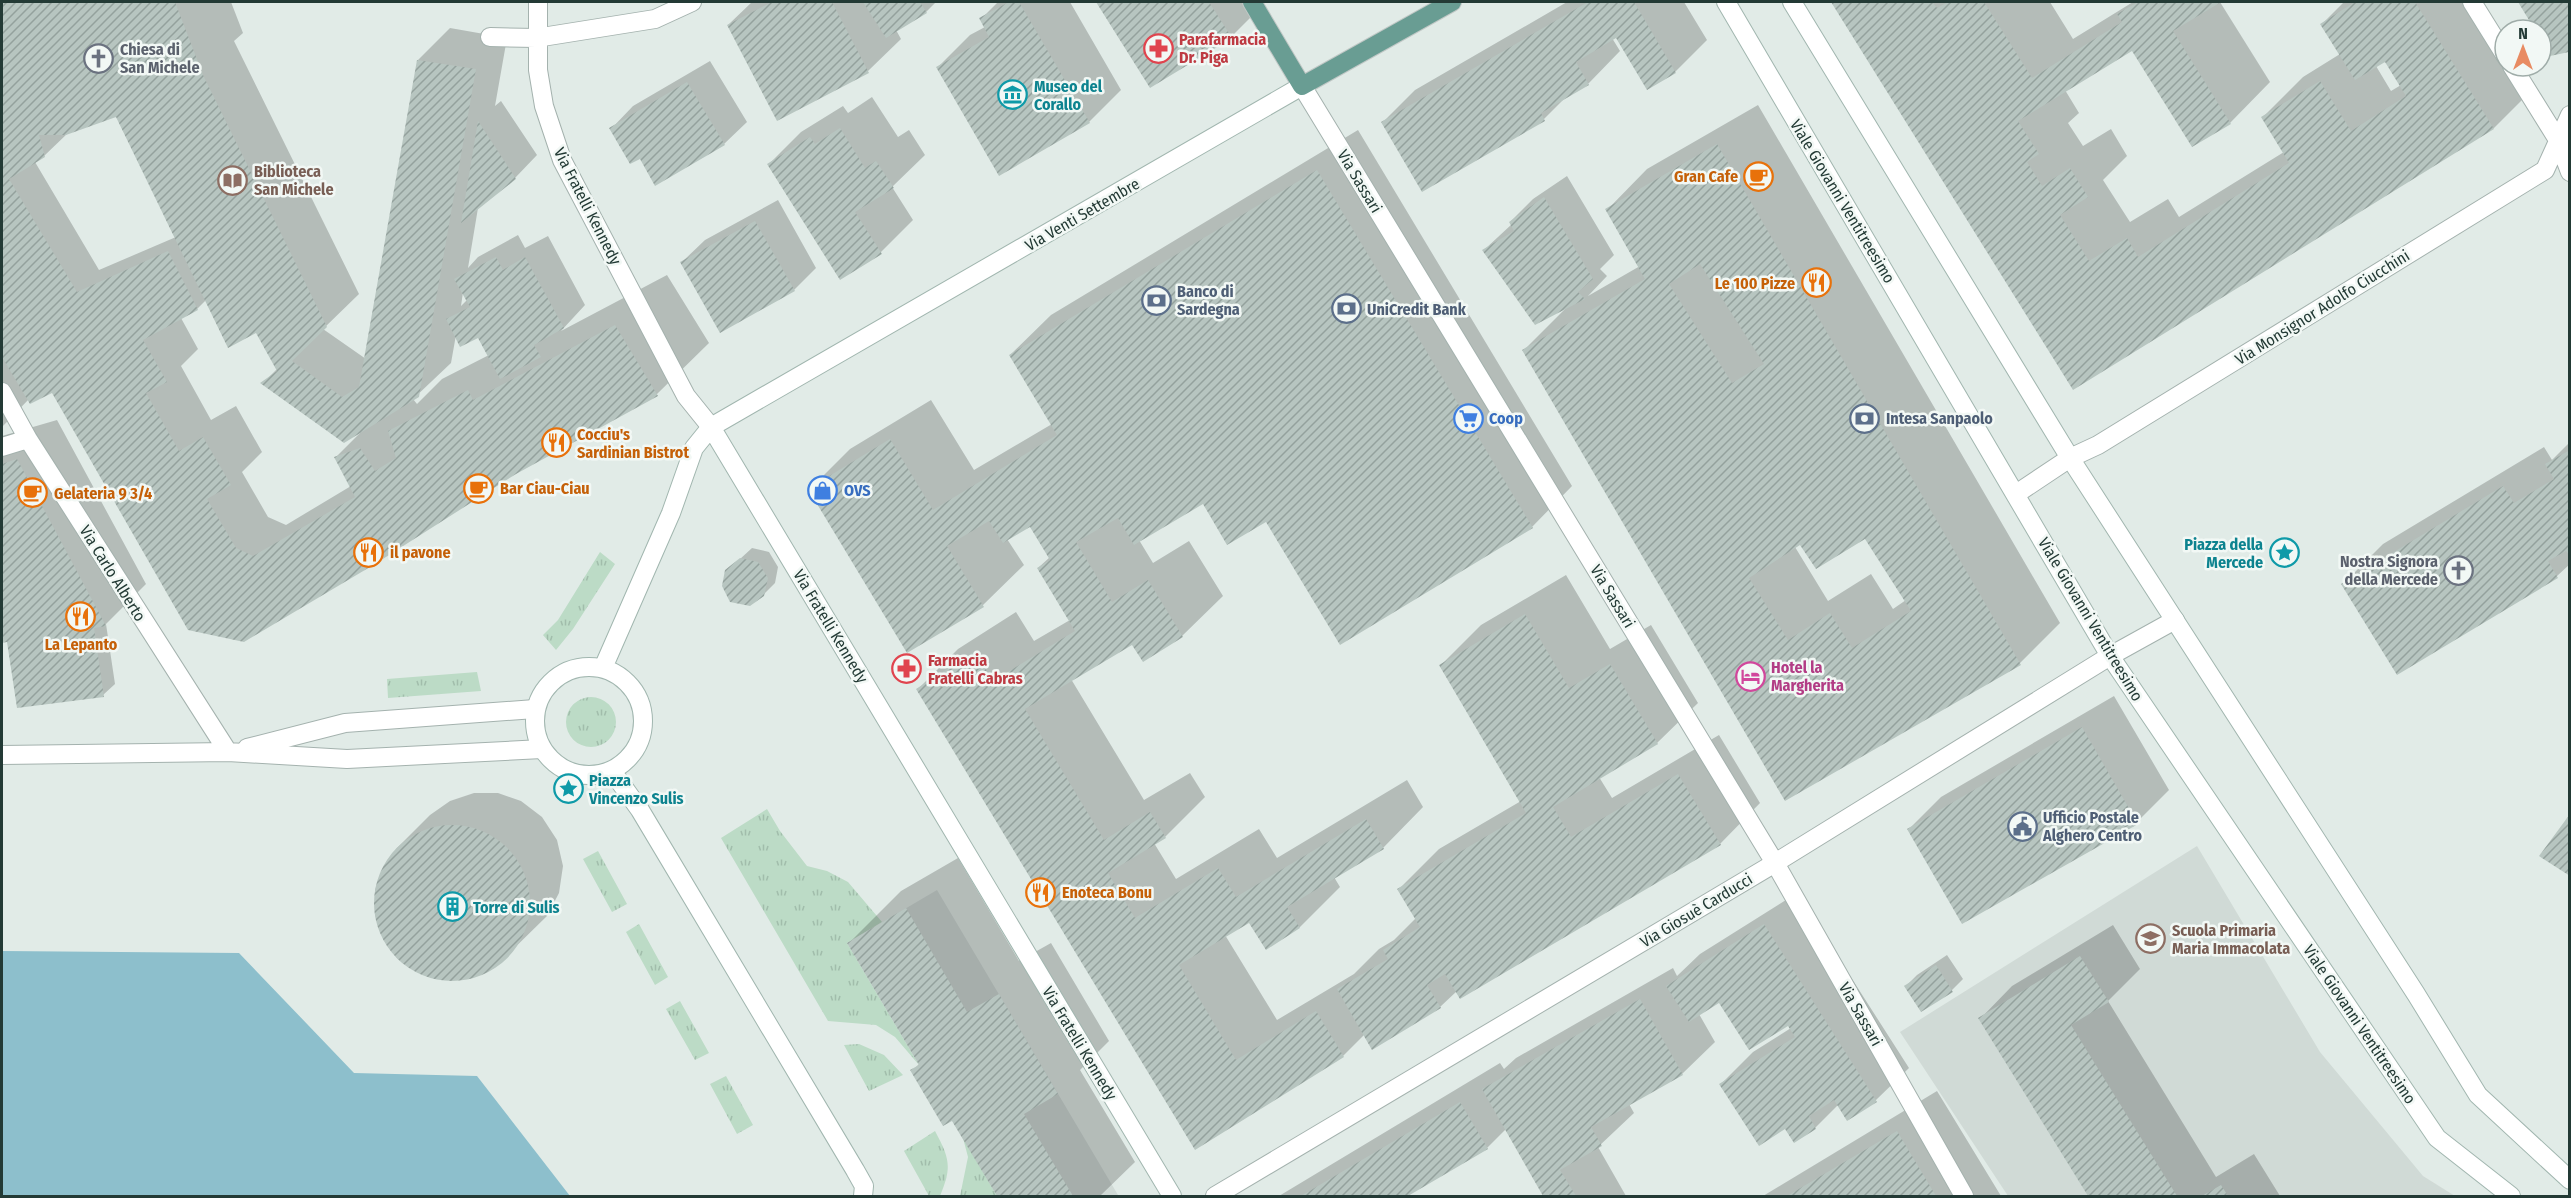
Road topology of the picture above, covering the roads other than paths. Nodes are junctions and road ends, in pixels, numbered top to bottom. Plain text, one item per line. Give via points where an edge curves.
1 (538, 2) edge
2 (692, 2) edge
3 (1252, 2) edge
4 (1452, 2) edge
5 (1726, 2) edge
6 (1792, 2) edge
7 (2472, 2) edge
8 (2493, 36) edge
9 (490, 37) dead end
10 (536, 38) junction
11 (2519, 78) edge
12 (1302, 86) junction
13 (2570, 115) edge
14 (2558, 140) junction
15 (2570, 172) edge
16 (2, 392) edge
17 (711, 427) junction
18 (28, 439) junction
19 (2, 447) edge
20 (2070, 458) junction
21 (2016, 494) junction
22 (2175, 620) junction
23 (2110, 656) junction
24 (603, 668) junction
25 (535, 709) junction
26 (542, 749) junction
27 (228, 753) junction
28 (2, 755) edge
29 (612, 771) junction
30 (1775, 862) junction
31 (2570, 1180) edge
32 (866, 1193) edge
33 (1172, 1197) edge
34 (1215, 1197) edge
35 (1964, 1197) edge
36 (2511, 1197) edge

1 - 10 street, Via Fratelli Kennedy
2 - 10 street via 655,19
3 - 12 main road, Via Sassari
4 - 12 main road, Via Venti Settembre
5 - 21 street, Viale Giovanni Ventitreesimo
6 - 20 street
7 - 8 street
9 - 10 street
10 - 17 street, Via Fratelli Kennedy via 544,106 562,160 686,396
11 - 14 street
12 - 17 street, Via Venti Settembre
12 - 30 street, Via Sassari
13 - 14 street, Via Monsignor Adolfo Ciucchini
14 - 15 street
14 - 20 street, Via Monsignor Adolfo Ciucchini via 2545,170 2098,445
16 - 18 street, Via Carlo Alberto
17 - 24 street via 694,448 671,513
17 - 33 street, Via Fratelli Kennedy
18 - 19 street
18 - 27 street, Via Carlo Alberto
20 - 21 street
20 - 22 street
21 - 23 street, Viale Giovanni Ventitreesimo
22 - 23 street, Via Giosuè Carducci
22 - 31 street via 2478,1095
23 - 30 street, Via Giosuè Carducci
23 - 36 street, Viale Giovanni Ventitreesimo via 2437,1138
24 - 25 street via 585,667 561,675 542,693
24 - 29 street via 634,690 643,726 639,744
25 - 26 street via 534,726
25 - 27 street via 345,723
26 - 27 street via 347,759
26 - 29 street via 562,769 578,775
27 - 28 street
29 - 32 street via 640,810
30 - 34 street, Via Giosuè Carducci
30 - 35 street, Via Sassari

